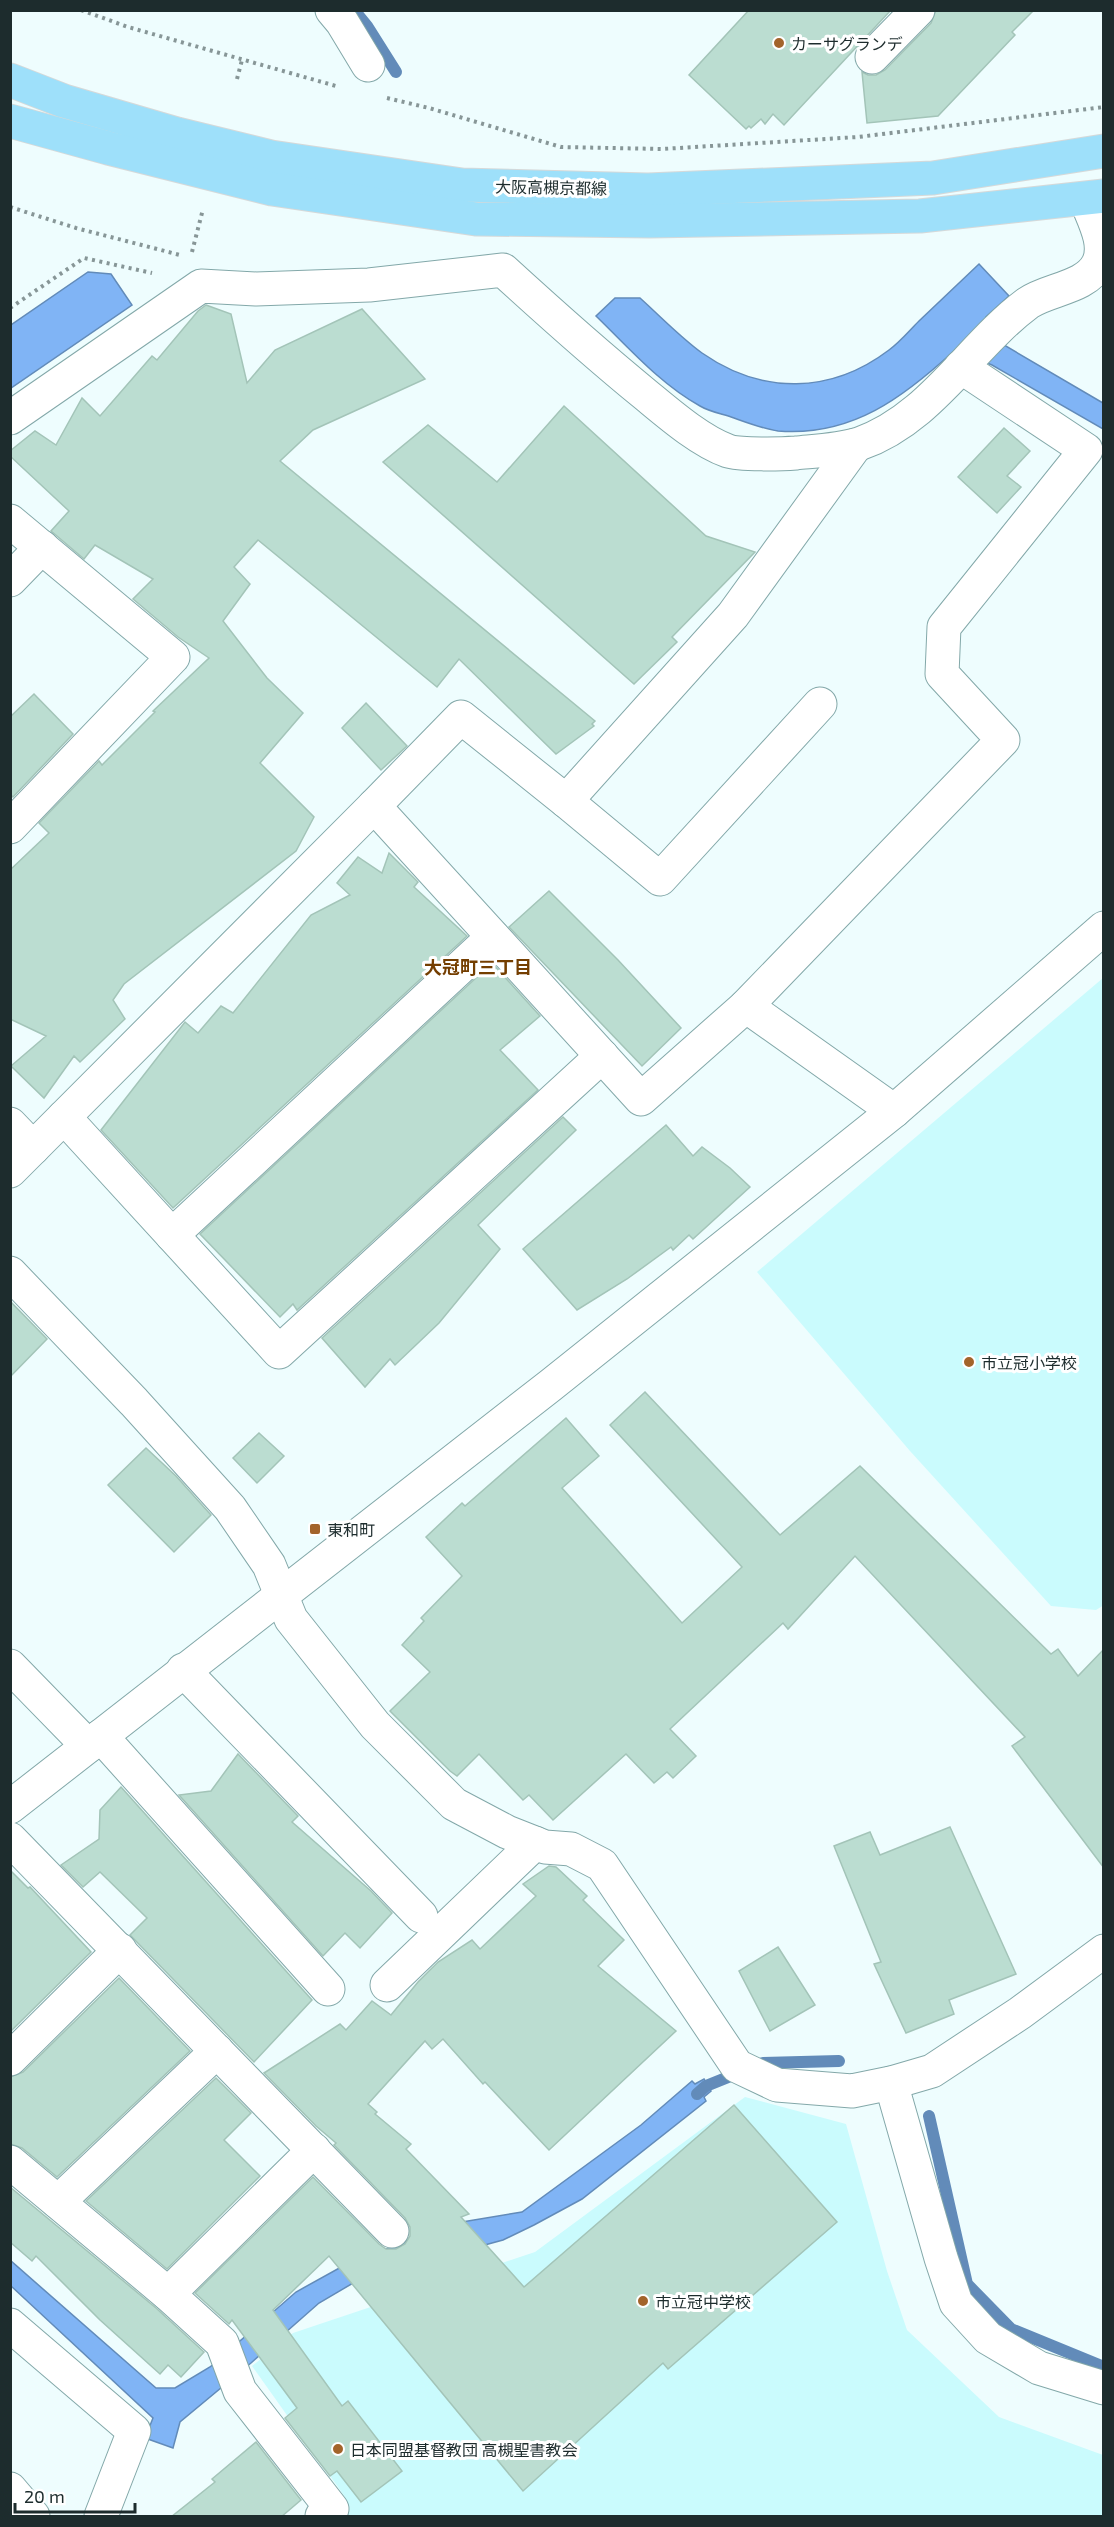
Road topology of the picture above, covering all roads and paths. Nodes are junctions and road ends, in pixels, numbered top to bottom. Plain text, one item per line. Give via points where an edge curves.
1 (81, 10) edge
2 (332, 10) edge
3 (918, 10) edge
4 (872, 57) dead end
5 (242, 60) junction
6 (358, 77) joint
7 (237, 79) dead end
8 (10, 80) edge
9 (382, 96) dead end
10 (1104, 106) edge
11 (10, 121) edge
12 (1104, 151) edge
13 (1095, 198) edge
14 (205, 199) dead end
15 (10, 207) edge
16 (156, 274) dead end
17 (10, 308) edge
18 (965, 364) junction
19 (10, 418) edge
20 (856, 445) junction
21 (10, 521) edge
22 (42, 547) junction
23 (10, 580) edge
24 (820, 704) dead end
25 (566, 801) junction
26 (374, 806) junction
27 (10, 827) edge
28 (1104, 928) edge
29 (493, 937) junction
30 (746, 1006) junction
31 (602, 1056) junction
32 (894, 1111) junction
33 (64, 1117) junction
34 (10, 1124) edge
35 (33, 1148) junction
36 (10, 1171) edge
37 (172, 1235) junction
38 (15, 1288) edge
39 (280, 1594) junction
40 (10, 1666) edge
41 (183, 1670) junction
42 (94, 1741) junction
43 (10, 1808) edge
44 (10, 1839) edge
45 (535, 1843) junction
46 (421, 1917) dead end
47 (120, 1950) junction
48 (1104, 1951) edge
49 (387, 1985) dead end
50 (328, 1989) dead end
51 (217, 2051) junction
52 (10, 2059) edge
53 (891, 2084) junction
54 (314, 2150) junction
55 (10, 2162) edge
56 (58, 2202) junction
57 (392, 2231) dead end
58 (168, 2294) junction
59 (10, 2325) edge
60 (1104, 2388) edge
61 (10, 2489) edge
62 (33, 2517) edge
63 (100, 2517) edge
64 (322, 2517) edge

1 - 5 path
2 - 6 street via 342,22
3 - 4 street
5 - 6 path
5 - 7 path
8 - 12 main road, 大阪高槻京都線 via 64,101 272,157 462,185 648,189 933,178
9 - 10 path via 561,147 662,149 858,136
11 - 13 main road, 大阪高槻京都線 via 272,189 476,219 650,221 920,216
13 - 18 street via 1102,246 1095,270 1029,302
14 - 15 path via 191,257
16 - 17 path via 84,258
18 - 20 street via 910,416
18 - 30 street via 1086,450 944,627 942,674 1003,740
19 - 20 street via 201,286 256,289 369,285 503,270 602,359 683,424 729,452 785,453
20 - 25 street via 734,615
21 - 22 street
22 - 23 street
22 - 27 street via 173,657
24 - 25 street via 660,879
25 - 26 street via 461,717
26 - 29 street
26 - 33 street
28 - 32 street
29 - 31 street
29 - 37 street
30 - 31 street via 641,1100
30 - 32 street
31 - 37 street via 279,1352
32 - 39 street via 551,1385
33 - 35 street
33 - 37 street
34 - 35 street
35 - 36 street
38 - 39 street via 135,1402 230,1508 269,1565
39 - 41 street
39 - 45 street via 291,1619 375,1725 454,1804
40 - 42 street
41 - 42 street
41 - 46 street
42 - 43 street
42 - 50 street
44 - 47 street
45 - 49 street
45 - 53 street via 571,1849 602,1865 737,2066 777,2085 852,2091
47 - 51 street
47 - 52 street
48 - 53 street via 932,2071
51 - 54 street
51 - 56 street
53 - 60 street via 956,2303 988,2338 1039,2368
54 - 57 street
54 - 58 street
55 - 56 street
56 - 58 street
58 - 64 street via 222,2343 240,2391 332,2509
59 - 63 street via 134,2431
61 - 62 street

